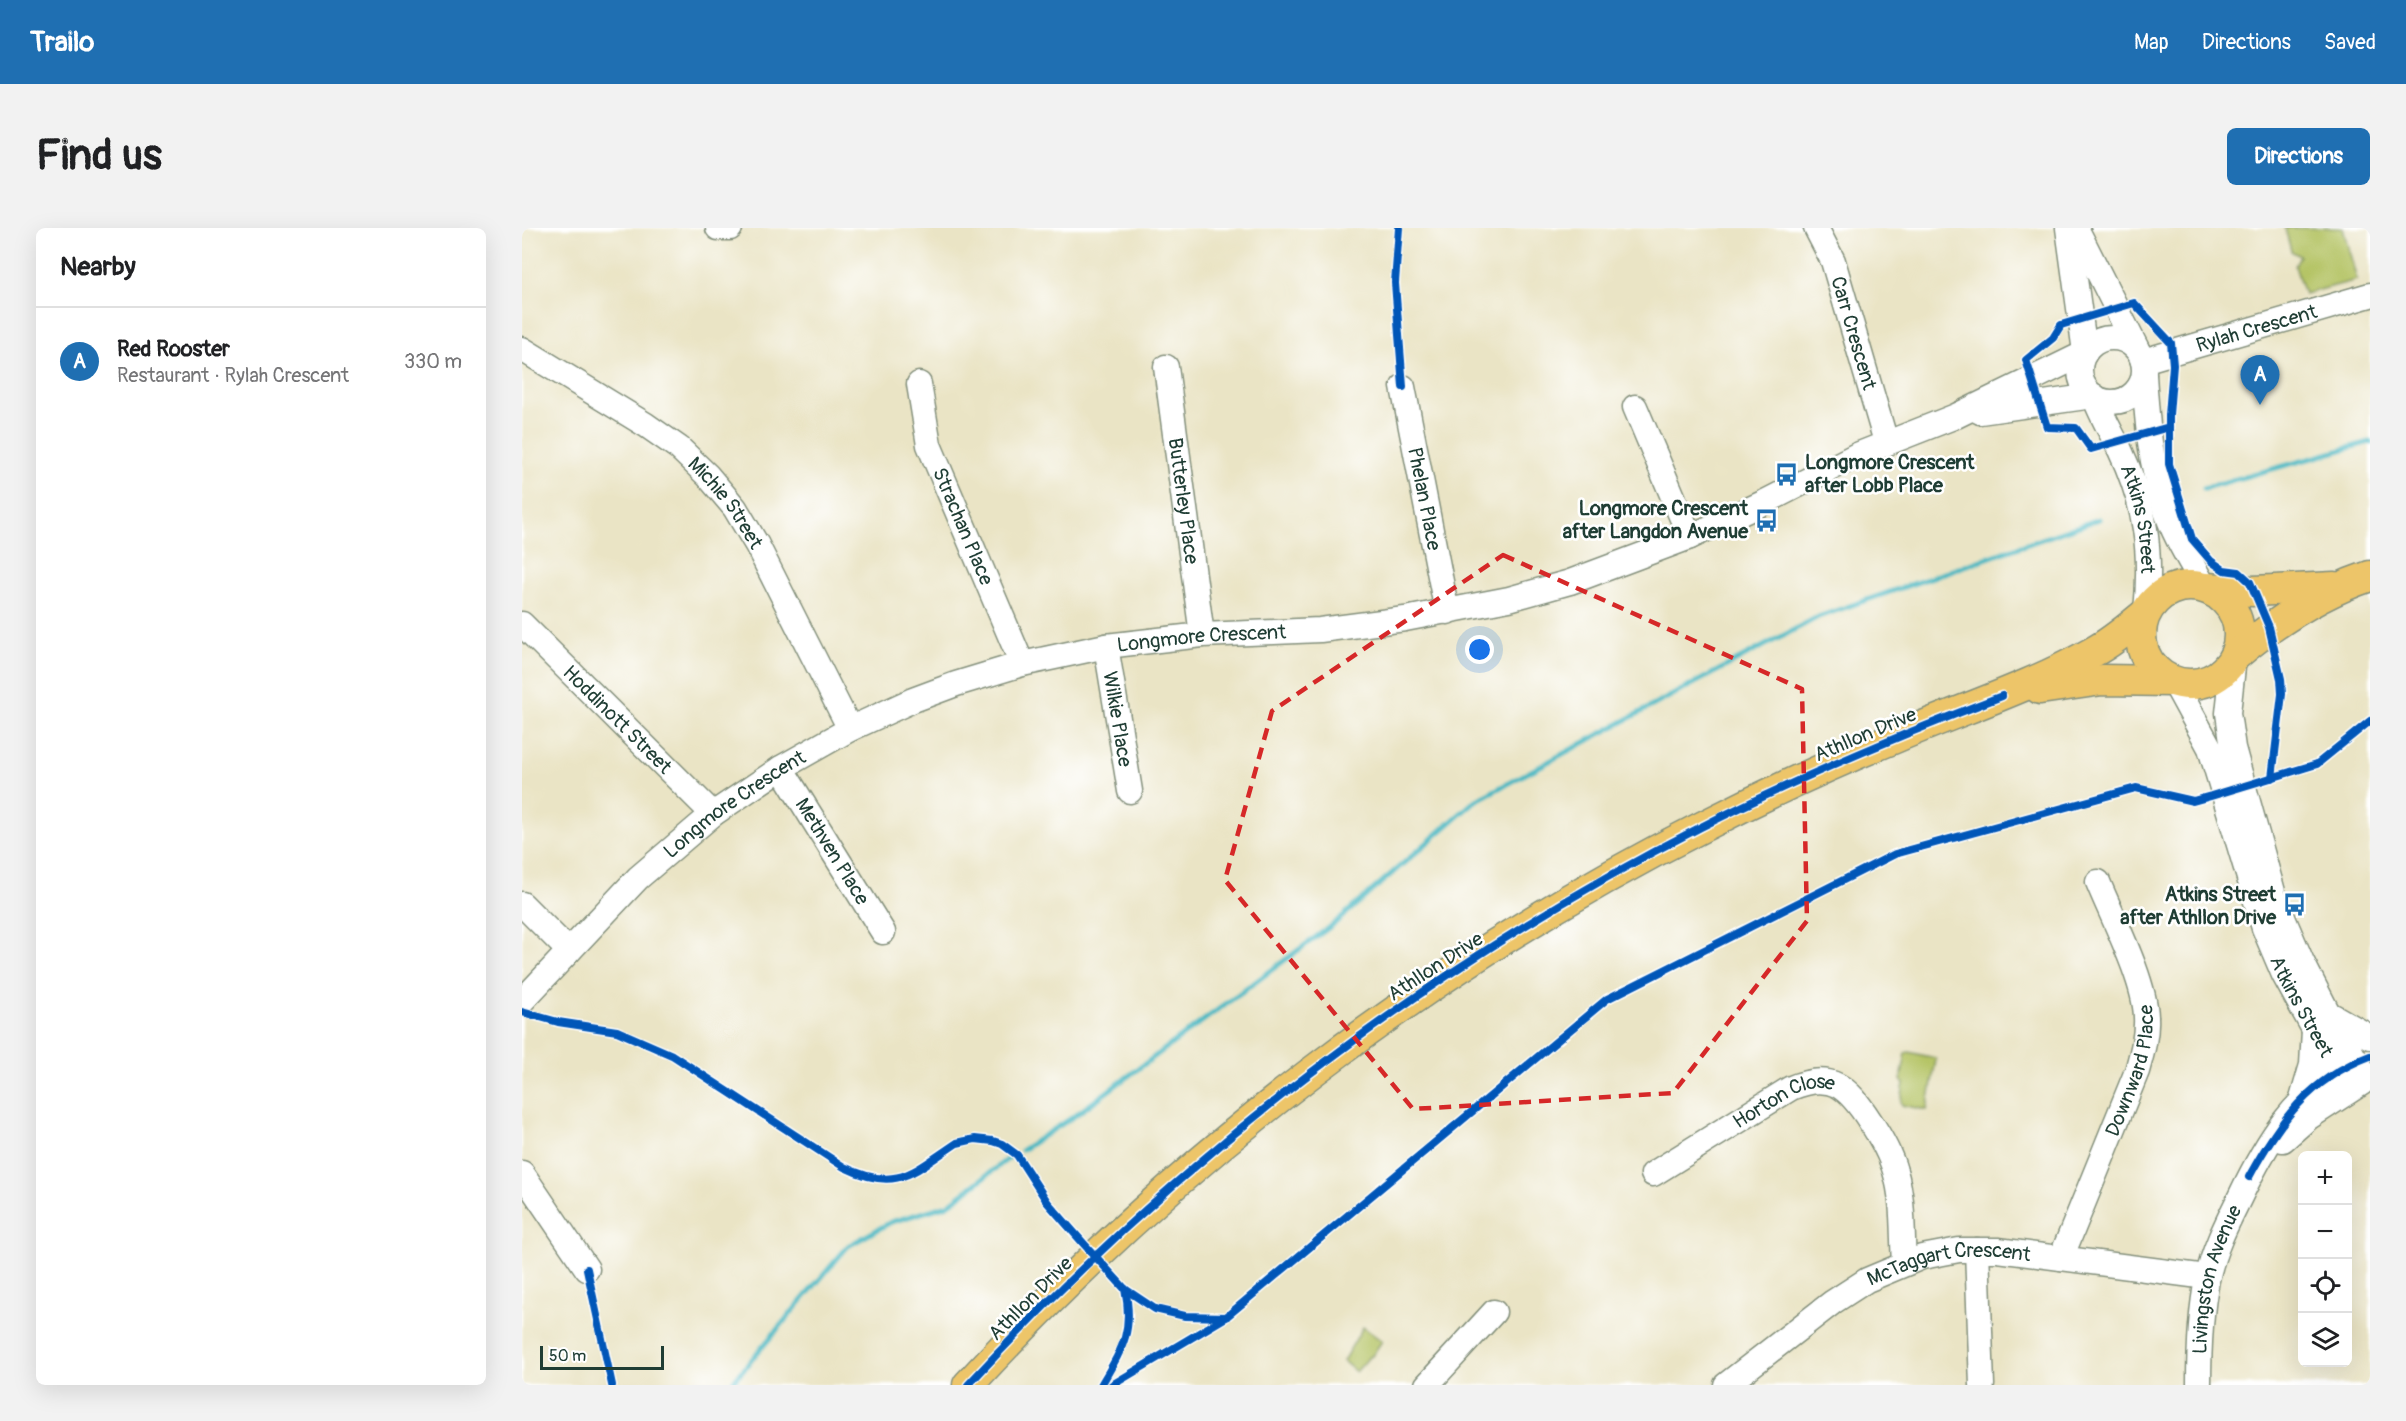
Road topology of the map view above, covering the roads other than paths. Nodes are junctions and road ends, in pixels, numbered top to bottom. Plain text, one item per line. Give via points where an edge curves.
1 (718, 228) edge
2 (730, 228) edge
3 (1816, 228) edge
4 (2068, 228) edge
5 (2076, 228) edge
6 (2370, 295) edge
7 (522, 351) edge
8 (2085, 352) junction
9 (2141, 362) junction
10 (1166, 367) dead end
11 (919, 384) dead end
12 (1403, 387) dead end
13 (2094, 396) junction
14 (1635, 407) dead end
15 (1956, 416) junction
16 (1886, 442) junction
17 (1690, 537) junction
18 (2370, 576) edge
19 (2337, 587) junction
20 (2206, 588) junction
21 (1447, 612) junction
22 (2145, 613) junction
23 (522, 624) edge
24 (1202, 635) junction
25 (1106, 646) junction
26 (2234, 657) junction
27 (1022, 664) junction
28 (2172, 681) junction
29 (2002, 696) junction
30 (850, 729) junction
31 (782, 768) junction
32 (1130, 790) dead end
33 (713, 814) junction
34 (2098, 882) dead end
35 (522, 904) edge
36 (883, 932) dead end
37 (569, 951) junction
38 (522, 1001) edge
39 (2321, 1022) junction
40 (2370, 1037) edge
41 (2358, 1073) edge
42 (2302, 1099) junction
43 (522, 1173) edge
44 (1653, 1174) dead end
45 (2249, 1177) junction
46 (1977, 1250) junction
47 (2061, 1257) junction
48 (1904, 1263) junction
49 (587, 1269) dead end
50 (2207, 1277) junction
51 (1494, 1312) dead end
52 (968, 1385) edge
53 (1427, 1385) edge
54 (1726, 1385) edge
55 (1982, 1385) edge
56 (2199, 1385) edge

1 - 2 street
3 - 16 street, Carr Crescent via 1833,261
4 - 8 street
5 - 9 street
6 - 9 street, Rylah Crescent
7 - 30 street, Michie Street via 679,448 722,491 757,545
8 - 9 street via 2098,341 2123,339
8 - 13 street via 2081,376
8 - 15 street, Longmore Crescent
9 - 13 street via 2141,383 2129,397 2112,402
9 - 20 street, Atkins Street via 2152,458 2165,509
10 - 24 street, Butterley Place
11 - 27 street, Strachan Place via 929,445
12 - 21 street, Phelan Place
13 - 15 street, Longmore Crescent
13 - 22 street, Atkins Street via 2129,474 2145,526 2149,554
14 - 17 street
15 - 16 street, Longmore Crescent
16 - 17 street, Longmore Crescent
17 - 21 street, Longmore Crescent via 1570,582
18 - 19 main road
19 - 20 main road via 2253,591
19 - 26 main road via 2269,627
20 - 22 main road via 2194,585 2171,589 2161,594
20 - 26 main road via 2224,599 2236,616 2240,636
21 - 24 street, Longmore Crescent via 1320,630
22 - 28 main road via 2140,634 2144,654 2155,670
22 - 29 main road, Athllon Drive via 2093,652
23 - 33 street, Hoddinott Street
24 - 25 street, Longmore Crescent
25 - 27 street, Longmore Crescent
25 - 32 street, Wilkie Place
26 - 28 main road via 2223,672 2208,681 2191,685
26 - 39 street, Atkins Street via 2228,713 2233,748 2275,899 2302,962
27 - 30 street, Longmore Crescent via 935,692
28 - 29 main road, Athllon Drive via 2102,680
28 - 39 street, Atkins Street via 2210,748 2264,928 2284,975
29 - 52 main road, Athllon Drive via 1899,736 1701,827 1542,916 1406,1004 1291,1087 1217,1147 1083,1268
30 - 31 street, Longmore Crescent
31 - 33 street, Longmore Crescent
31 - 36 street, Methven Place
33 - 37 street, Longmore Crescent via 638,878
34 - 47 street, Downward Place via 2145,1003 2145,1045
35 - 37 street
37 - 38 street, Longmore Crescent
39 - 40 street
39 - 41 street, Atkins Street
39 - 42 street
41 - 42 street, Livingston Avenue
41 - 45 street, Livingston Avenue via 2283,1140
42 - 45 street, Livingston Avenue via 2272,1135
43 - 49 street
44 - 48 street, Horton Close via 1791,1088 1807,1081 1832,1083 1854,1096 1881,1137 1895,1170
45 - 50 street, Livingston Avenue via 2220,1238
46 - 47 street, McTaggart Crescent
46 - 48 street, McTaggart Crescent
46 - 55 street
47 - 50 street, McTaggart Crescent
48 - 54 street, McTaggart Crescent via 1833,1302
50 - 56 street, Livingston Avenue
51 - 53 street

